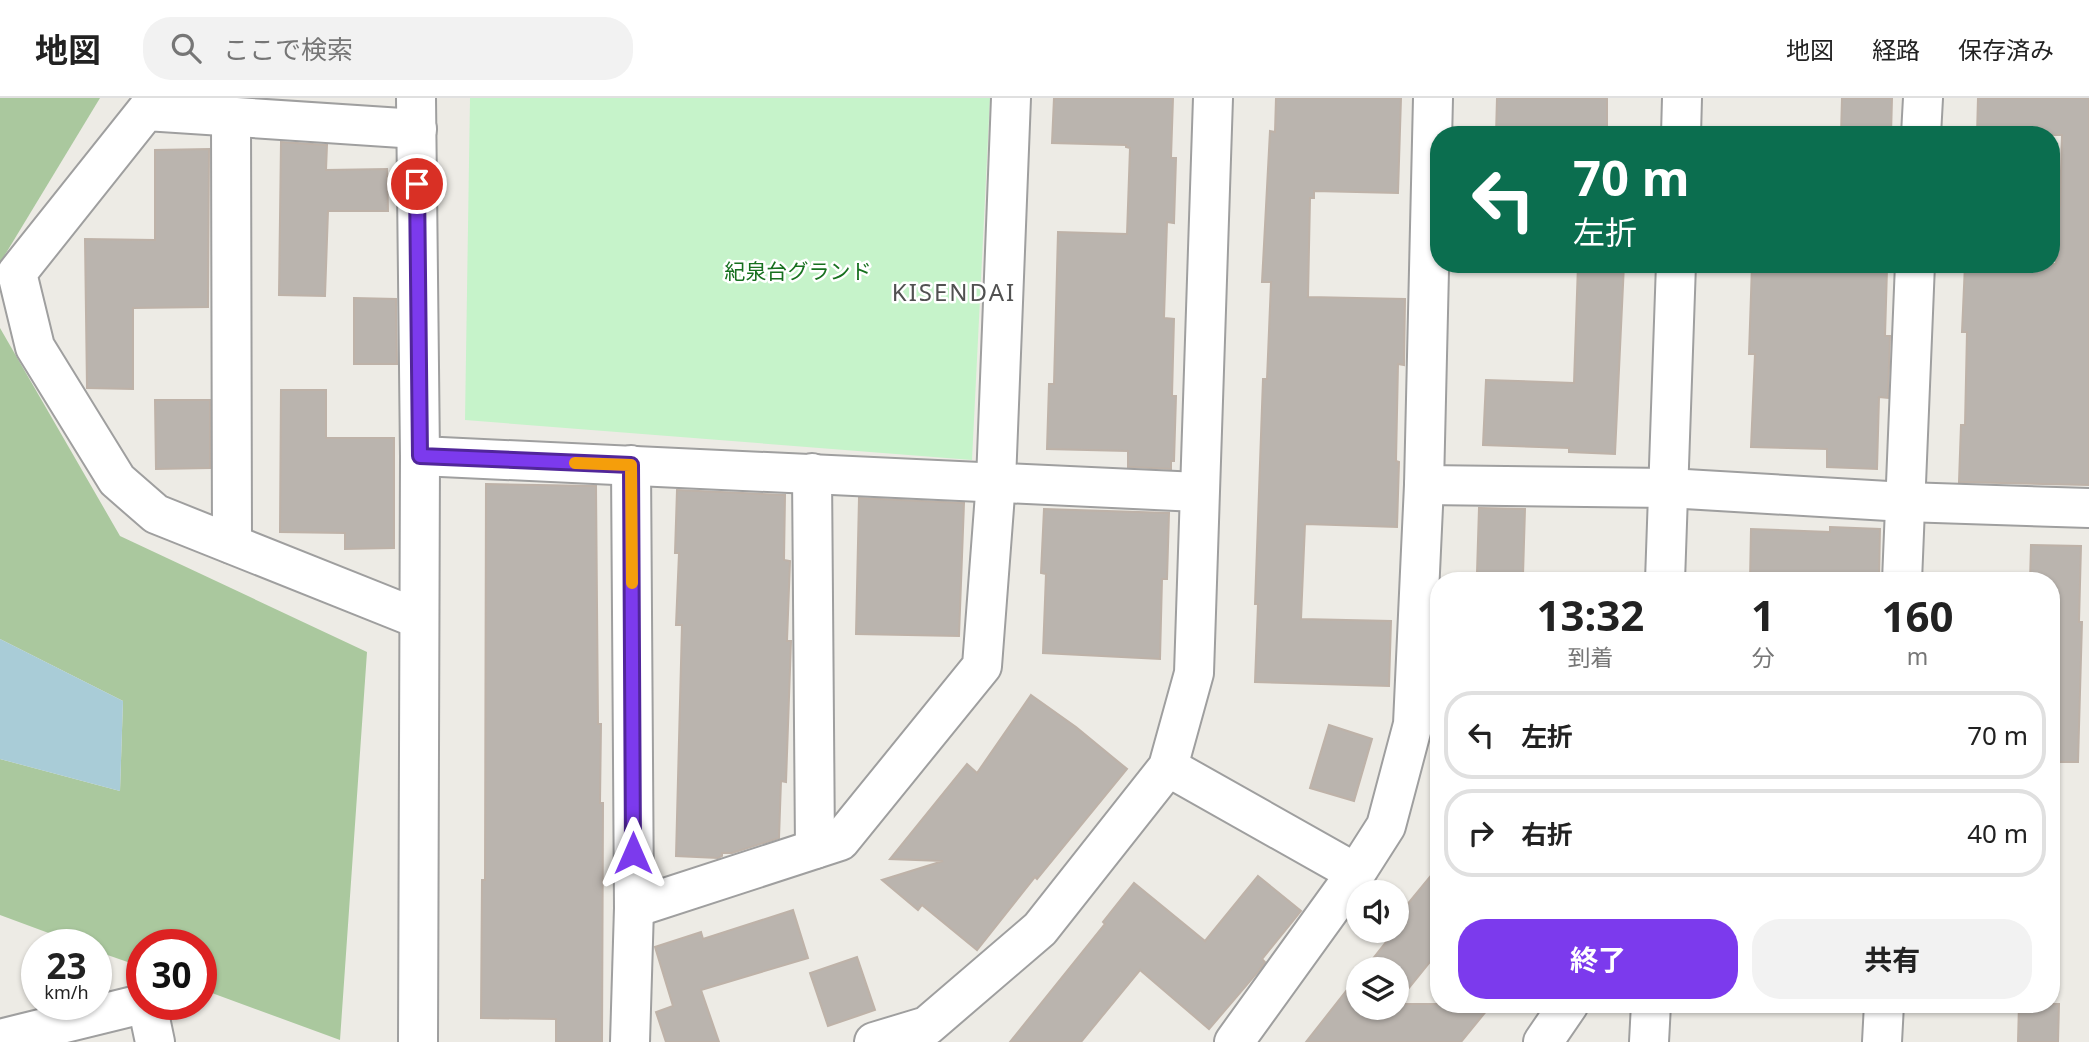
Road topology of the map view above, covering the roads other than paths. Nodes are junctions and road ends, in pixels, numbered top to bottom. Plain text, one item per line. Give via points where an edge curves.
1 (1011, 98) edge
2 (1213, 98) edge
3 (1433, 98) edge
4 (1682, 98) edge
5 (1923, 98) edge
6 (416, 114) edge
7 (231, 117) junction
8 (1432, 126) edge
9 (1681, 126) edge
10 (1921, 126) edge
11 (1430, 227) edge
12 (1676, 273) edge
13 (1915, 273) edge
14 (420, 456) junction
15 (631, 465) junction
16 (812, 473) junction
17 (996, 481) junction
18 (1424, 485) junction
19 (1668, 488) junction
20 (1198, 492) junction
21 (1905, 502) junction
22 (2089, 508) edge
23 (232, 544) junction
24 (1665, 572) edge
25 (1902, 572) edge
26 (419, 619) junction
27 (1168, 767) junction
28 (815, 849) junction
29 (1356, 873) junction
30 (634, 908) junction
31 (126, 1009) edge
32 (1563, 1013) edge
33 (1651, 1013) edge
34 (1884, 1013) edge
35 (149, 1020) edge
36 (0, 1039) edge
37 (155, 1042) edge
38 (418, 1042) edge
39 (630, 1042) edge
40 (874, 1042) edge
41 (1234, 1042) edge
42 (1543, 1042) edge
43 (1649, 1042) edge
44 (1882, 1042) edge

1 - 17 street
2 - 20 street
3 - 8 street
4 - 9 street
5 - 10 street
6 - 7 street
6 - 14 street
7 - 23 street
7 - 23 street via 146,111 17,273 35,347 117,480 156,514
11 - 18 street
12 - 19 street
13 - 21 street
14 - 15 street
14 - 26 street
15 - 16 street
15 - 30 street
16 - 17 street
16 - 28 street
17 - 20 street
17 - 28 street via 982,666 840,841
18 - 19 street
18 - 29 street via 1413,724 1386,826
19 - 21 street
19 - 24 street
20 - 27 street via 1194,673
21 - 22 street
21 - 25 street
23 - 26 street
26 - 38 street
27 - 29 street
27 - 40 street via 1040,929 928,1026
28 - 30 street
29 - 41 street
30 - 39 street
31 - 36 street
32 - 42 street
33 - 43 street
34 - 44 street
35 - 37 street

